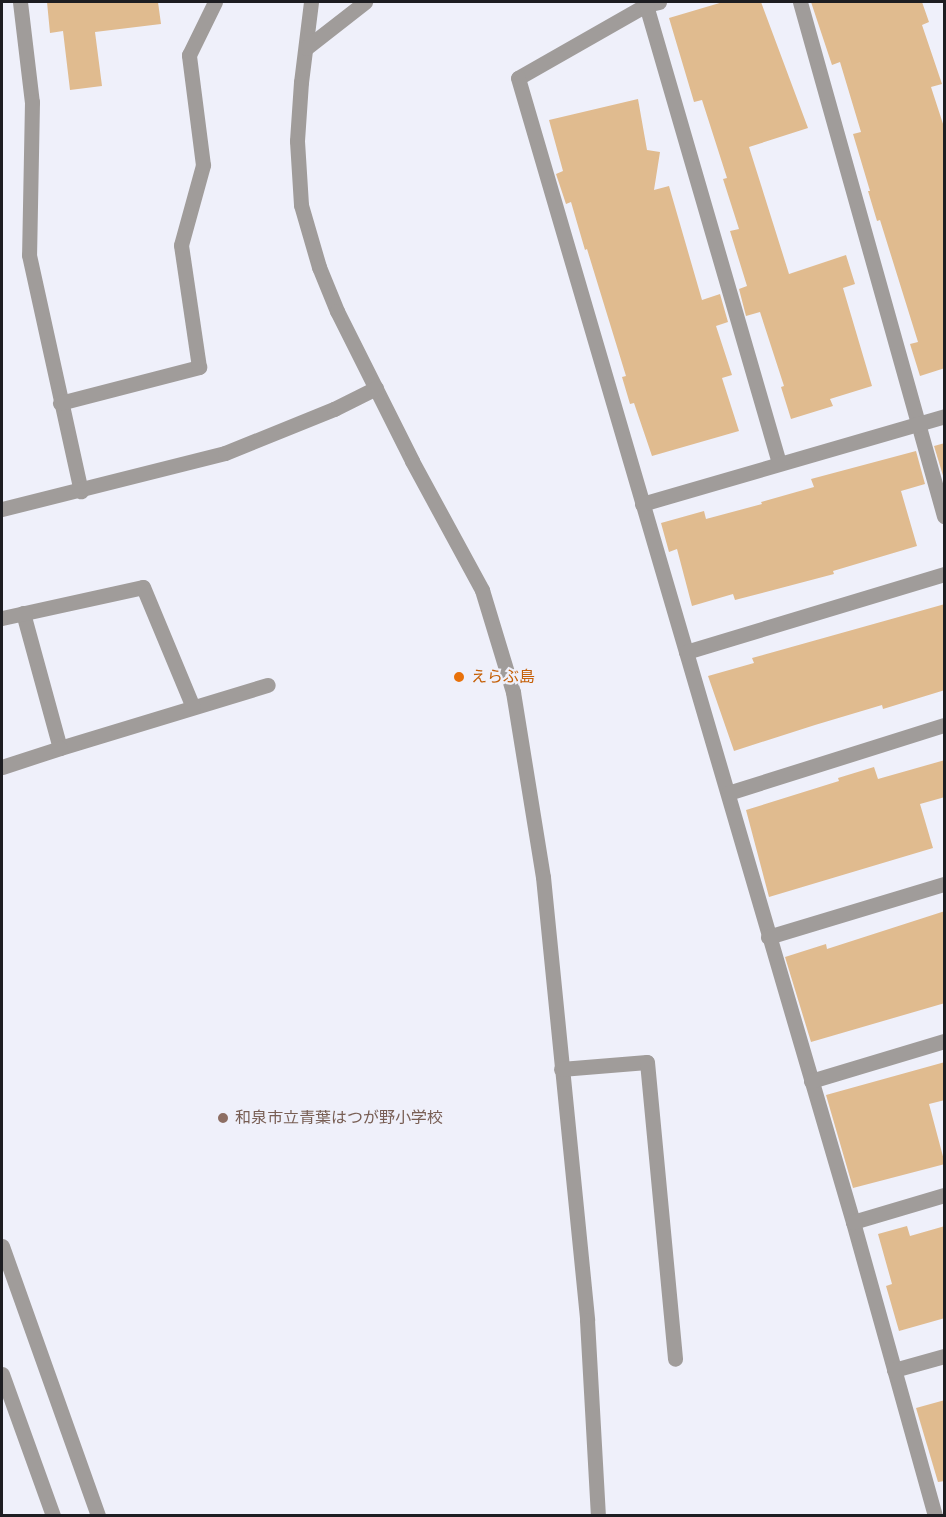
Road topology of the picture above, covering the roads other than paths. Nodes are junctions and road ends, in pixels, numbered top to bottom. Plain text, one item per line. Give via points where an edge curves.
1 (20, 2) edge
2 (215, 2) edge
3 (311, 2) edge
4 (365, 2) edge
5 (800, 2) edge
6 (653, 3) edge
7 (306, 48) junction
8 (376, 388) junction
9 (60, 403) junction
10 (945, 416) edge
11 (920, 423) junction
12 (779, 463) junction
13 (81, 490) junction
14 (642, 504) junction
15 (2, 509) edge
16 (945, 516) edge
17 (945, 574) edge
18 (23, 613) junction
19 (2, 618) edge
20 (686, 652) junction
21 (268, 685) dead end
22 (193, 707) junction
23 (945, 725) edge
24 (60, 748) junction
25 (2, 767) edge
26 (728, 793) junction
27 (945, 884) edge
28 (768, 937) junction
29 (945, 1041) edge
30 (561, 1069) junction
31 (811, 1081) junction
32 (945, 1195) edge
33 (853, 1222) junction
34 (2, 1246) edge
35 (945, 1356) edge
36 (675, 1359) dead end
37 (894, 1370) junction
38 (2, 1374) edge
39 (53, 1515) edge
40 (98, 1515) edge
41 (598, 1515) edge
42 (935, 1515) edge

1 - 9 street via 32,102 29,255
2 - 9 street via 189,55 203,165 181,245 200,368
3 - 7 street
4 - 7 street
5 - 11 street
6 - 12 street
6 - 14 street via 518,78
7 - 8 street via 297,141 301,205 318,267
8 - 13 street via 225,453
8 - 30 street via 482,590 513,692 543,877
9 - 13 street
10 - 11 street
11 - 12 street
11 - 16 street
12 - 14 street
13 - 15 street
14 - 20 street
17 - 20 street
18 - 19 street
18 - 22 street via 143,587
18 - 24 street
20 - 26 street
21 - 22 street
22 - 24 street
23 - 26 street
24 - 25 street
26 - 28 street
27 - 28 street
28 - 31 street
29 - 31 street
30 - 36 street via 647,1062
30 - 41 street via 586,1320
31 - 33 street
32 - 33 street
33 - 37 street
34 - 40 street
35 - 37 street
37 - 42 street
38 - 39 street

